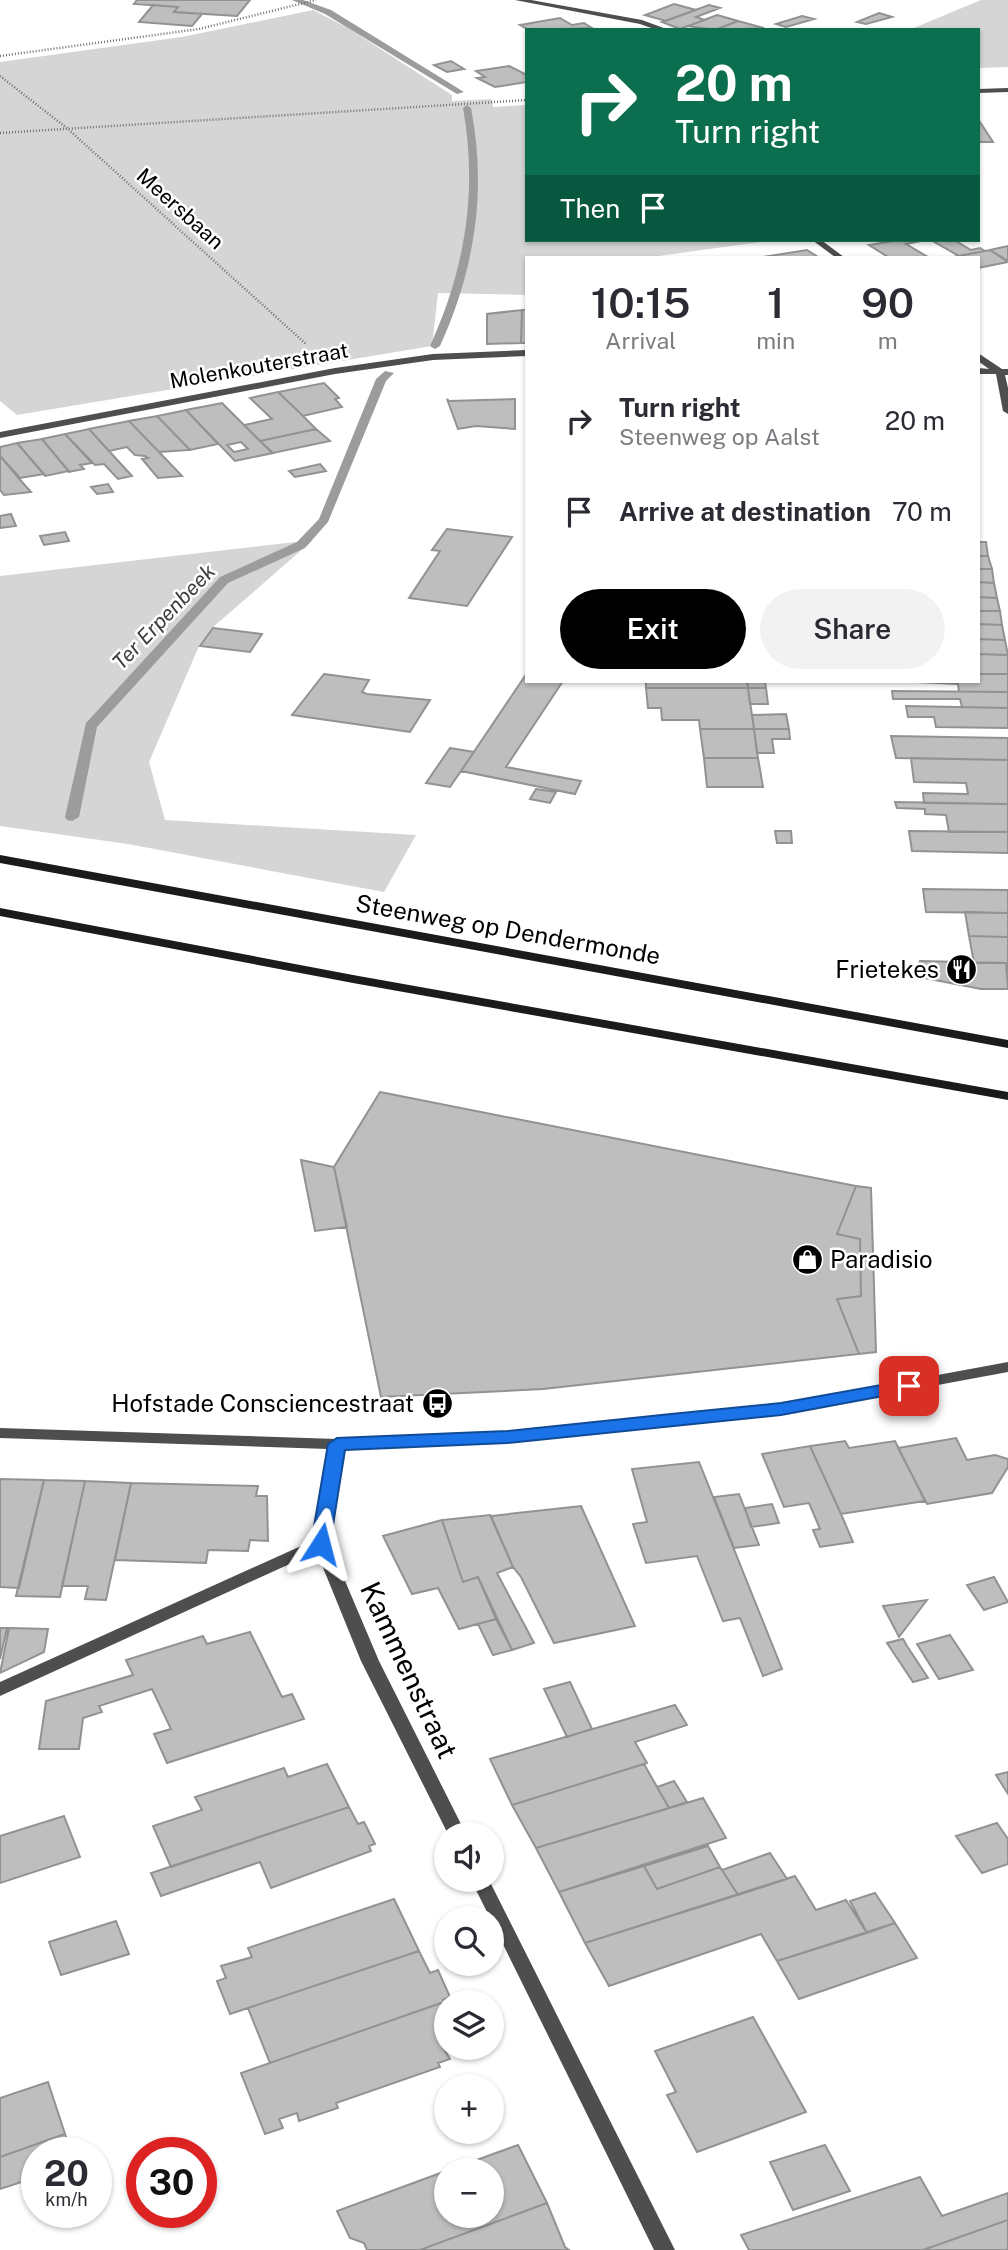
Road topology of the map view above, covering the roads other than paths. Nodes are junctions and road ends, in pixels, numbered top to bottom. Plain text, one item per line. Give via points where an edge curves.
1 (519, 0) edge
2 (659, 28) edge
3 (1008, 90) edge
4 (980, 91) edge
5 (819, 242) edge
6 (839, 256) edge
7 (525, 353) edge
8 (980, 357) edge
9 (980, 371) edge
10 (1004, 372) edge
11 (1008, 411) edge
12 (0, 435) edge
13 (0, 859) edge
14 (0, 912) edge
15 (1008, 1044) edge
16 (1008, 1096) edge
17 (1008, 1367) edge
18 (0, 1433) edge
19 (337, 1444) junction
20 (321, 1544) junction
21 (0, 1689) edge
22 (451, 1822) edge
23 (486, 1892) edge
24 (665, 2250) edge

1 - 2 street
3 - 4 street
5 - 6 street
7 - 12 street, Molenkouterstraat via 433,357 335,371
8 - 10 street
9 - 10 street
10 - 11 street
13 - 15 main road, Steenweg op Dendermonde
14 - 16 main road
17 - 19 street via 781,1409 507,1437
18 - 19 street
19 - 20 street
20 - 21 street
20 - 22 street, Kammenstraat via 370,1661
23 - 24 street

